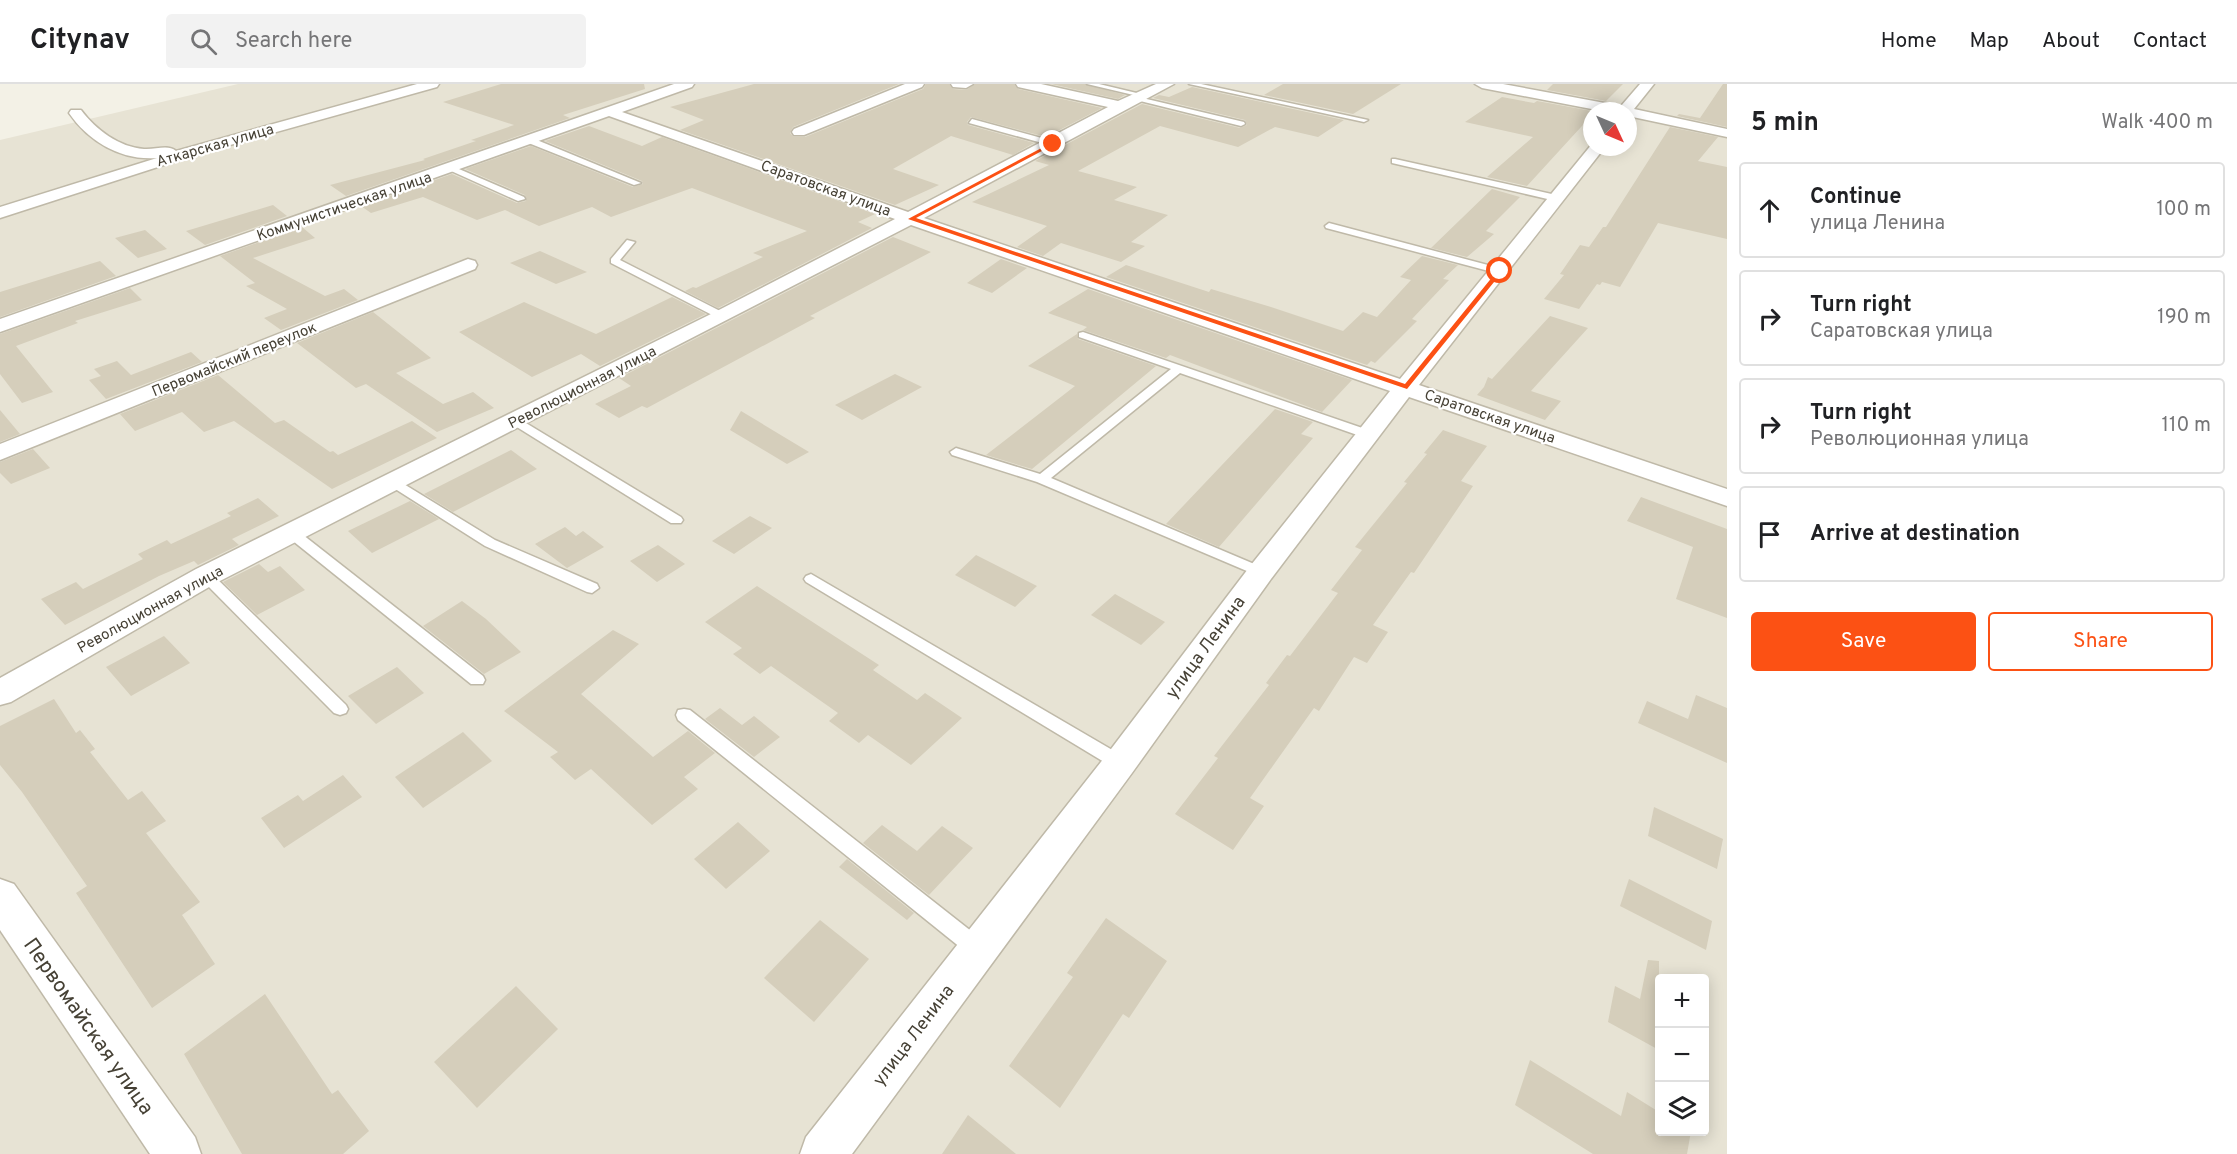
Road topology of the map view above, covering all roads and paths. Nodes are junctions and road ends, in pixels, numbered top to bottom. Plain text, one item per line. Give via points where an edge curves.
1 (432, 84) edge
2 (687, 84) edge
3 (917, 84) edge
4 (958, 84) edge
5 (966, 84) edge
6 (1023, 84) edge
7 (1090, 84) edge
8 (1167, 84) edge
9 (1192, 84) edge
10 (1482, 84) edge
11 (1647, 84) edge
12 (1133, 100) junction
13 (1633, 102) edge
14 (1583, 103) edge
15 (608, 111) junction
16 (76, 113) dead end
17 (1637, 113) edge
18 (1364, 120) dead end
19 (972, 121) dead end
20 (1241, 124) dead end
21 (799, 132) dead end
22 (1727, 133) edge
23 (529, 140) junction
24 (1053, 144) junction
25 (193, 151) junction
26 (1590, 156) edge
27 (1395, 161) dead end
28 (452, 168) junction
29 (637, 183) dead end
30 (1556, 198) junction
31 (521, 199) dead end
32 (0, 213) edge
33 (911, 219) junction
34 (1329, 226) dead end
35 (630, 242) dead end
36 (468, 264) dead end
37 (1500, 271) junction
38 (722, 316) junction
39 (0, 326) edge
40 (1083, 334) dead end
41 (1179, 368) junction
42 (1407, 387) junction
43 (516, 421) junction
44 (1367, 434) junction
45 (956, 452) dead end
46 (0, 453) edge
47 (1042, 479) junction
48 (394, 482) junction
49 (1727, 498) edge
50 (676, 520) dead end
51 (293, 534) junction
52 (1261, 572) junction
53 (206, 576) junction
54 (811, 579) dead end
55 (592, 588) dead end
56 (477, 680) dead end
57 (0, 693) edge
58 (340, 709) dead end
59 (684, 715) dead end
60 (1120, 763) junction
61 (0, 897) edge
62 (978, 949) junction
63 (178, 1154) edge
64 (824, 1154) edge

1 - 25 street, Аткарская улица
2 - 15 street, Коммунистическая улица
3 - 21 street
4 - 5 street
6 - 12 street
7 - 12 lane
8 - 12 street, Революционная улица
9 - 18 lane
10 - 14 street
11 - 13 street
12 - 20 lane
12 - 24 street, Революционная улица
15 - 23 street, Коммунистическая улица
15 - 33 street, Саратовская улица
16 - 25 street via 85,128 118,146 142,153
17 - 22 street
19 - 24 lane
23 - 28 street, Коммунистическая улица
23 - 29 lane
24 - 33 street, Революционная улица
25 - 32 street, Аткарская улица
26 - 30 street, улица Ленина
27 - 30 lane
28 - 31 lane
28 - 39 street, Коммунистическая улица
30 - 37 street, улица Ленина
33 - 38 street, Революционная улица
33 - 42 street, Саратовская улица
34 - 37 lane
35 - 38 lane via 614,261
36 - 46 street, Первомайский переулок
37 - 42 street, улица Ленина
38 - 43 street, Революционная улица
40 - 41 lane
41 - 44 lane
41 - 47 lane
42 - 44 street, улица Ленина
42 - 49 street, Саратовская улица
43 - 48 street, Революционная улица
43 - 50 lane
44 - 52 street, улица Ленина
45 - 47 lane
47 - 52 lane
48 - 51 street, Революционная улица
48 - 55 lane via 490,543
51 - 53 street, Революционная улица
51 - 56 lane
52 - 60 street, улица Ленина
53 - 57 street, Революционная улица
53 - 58 lane
54 - 60 lane
59 - 62 lane
60 - 62 street, улица Ленина
61 - 63 street, Первомайская улица
62 - 64 street, улица Ленина

